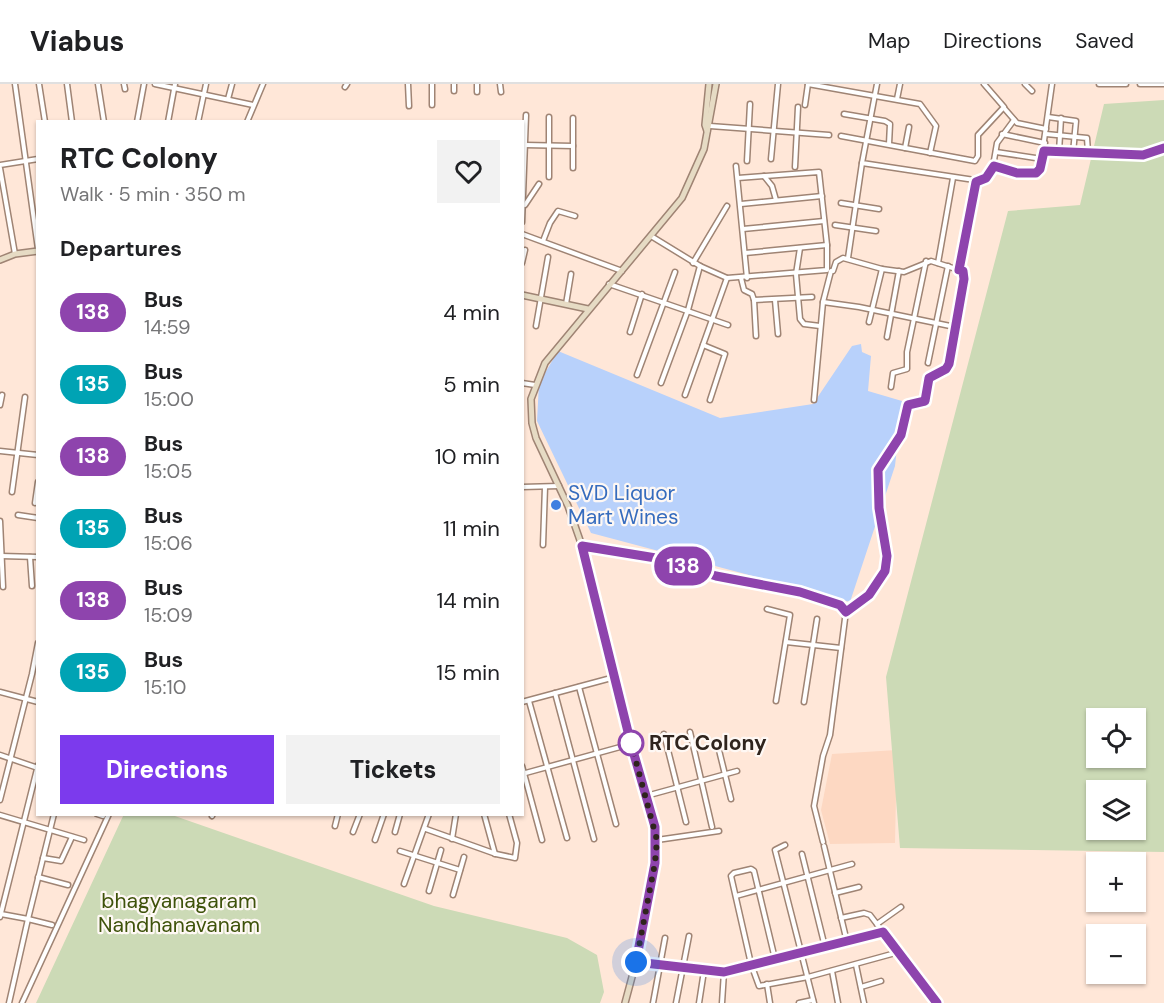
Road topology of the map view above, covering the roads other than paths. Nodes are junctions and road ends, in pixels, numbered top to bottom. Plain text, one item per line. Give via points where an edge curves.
1 (15, 84) edge
2 (39, 84) edge
3 (66, 84) edge
4 (98, 84) edge
5 (144, 84) edge
6 (155, 84) edge
7 (206, 84) edge
8 (232, 84) edge
9 (263, 84) edge
10 (408, 84) edge
11 (432, 84) edge
12 (454, 84) edge
13 (477, 84) edge
14 (500, 84) edge
15 (709, 84) edge
16 (716, 84) edge
17 (778, 84) edge
18 (808, 84) edge
19 (877, 84) edge
20 (900, 84) edge
21 (984, 84) edge
22 (1025, 84) edge
23 (1052, 84) edge
24 (1099, 84) edge
25 (1107, 84) edge
26 (1126, 84) edge
27 (1140, 84) edge
28 (1164, 84) edge
29 (175, 86) edge
30 (454, 91) dead end
31 (1032, 91) dead end
32 (477, 92) dead end
33 (501, 92) dead end
34 (204, 94) junction
35 (875, 94) junction
36 (228, 99) junction
37 (897, 99) junction
38 (750, 104) dead end
39 (253, 105) junction
40 (432, 105) dead end
41 (805, 105) dead end
42 (409, 106) dead end
43 (798, 107) dead end
44 (1004, 107) junction
45 (843, 114) dead end
46 (526, 115) dead end
47 (549, 117) dead end
48 (1048, 117) junction
49 (573, 118) dead end
50 (871, 118) junction
51 (1061, 118) junction
52 (45, 120) edge
53 (72, 120) edge
54 (104, 120) edge
55 (137, 120) edge
56 (168, 120) edge
57 (198, 120) edge
58 (248, 120) edge
59 (1014, 120) junction
60 (909, 127) dead end
61 (709, 129) junction
62 (749, 129) junction
63 (773, 131) junction
64 (1046, 131) junction
65 (797, 133) junction
66 (1002, 134) junction
67 (829, 135) dead end
68 (1060, 135) junction
69 (841, 136) dead end
70 (1075, 137) junction
71 (867, 140) junction
72 (1045, 143) junction
73 (889, 144) junction
74 (525, 145) junction
75 (550, 145) junction
76 (573, 146) junction
77 (904, 148) junction
78 (1164, 148) edge
79 (1044, 151) junction
80 (996, 152) junction
81 (1059, 152) junction
82 (930, 153) junction
83 (1074, 153) junction
84 (1087, 153) junction
85 (36, 159) edge
86 (771, 159) dead end
87 (1042, 159) junction
88 (747, 161) dead end
89 (24, 162) junction
90 (862, 163) junction
91 (0, 166) edge
92 (736, 166) dead end
93 (994, 166) junction
94 (795, 167) dead end
95 (573, 168) dead end
96 (764, 176) junction
97 (549, 177) dead end
98 (738, 178) junction
99 (953, 178) junction
100 (976, 182) junction
101 (539, 184) dead end
102 (822, 196) junction
103 (776, 200) junction
104 (841, 203) dead end
105 (741, 204) junction
106 (856, 205) junction
107 (524, 206) joint
108 (727, 206) dead end
109 (879, 209) dead end
110 (575, 216) dead end
111 (824, 221) junction
112 (835, 225) dead end
113 (854, 226) junction
114 (743, 229) junction
115 (876, 231) dead end
116 (524, 235) edge
117 (651, 236) junction
118 (36, 237) edge
119 (543, 241) junction
120 (827, 244) junction
121 (800, 248) junction
122 (36, 250) edge
123 (525, 250) dead end
124 (745, 253) junction
125 (15, 254) junction
126 (524, 254) edge
127 (548, 257) dead end
128 (848, 258) junction
129 (0, 260) edge
130 (926, 261) junction
131 (693, 262) junction
132 (938, 262) junction
133 (700, 266) junction
134 (948, 266) junction
135 (882, 269) junction
136 (830, 270) junction
137 (959, 270) junction
138 (622, 271) junction
139 (899, 271) junction
140 (675, 272) dead end
141 (571, 274) dead end
142 (796, 274) junction
143 (727, 278) junction
144 (744, 278) junction
145 (608, 284) junction
146 (642, 294) junction
147 (524, 295) edge
148 (812, 297) dead end
149 (797, 298) junction
150 (541, 299) junction
151 (754, 300) junction
152 (775, 300) junction
153 (664, 301) junction
154 (823, 302) junction
155 (566, 304) junction
156 (588, 309) junction
157 (688, 310) junction
158 (872, 310) junction
159 (892, 313) junction
160 (712, 319) junction
161 (914, 320) junction
162 (870, 322) dead end
163 (936, 324) junction
164 (728, 325) dead end
165 (536, 326) dead end
166 (820, 326) junction
167 (955, 327) junction
168 (630, 332) dead end
169 (778, 334) dead end
170 (756, 336) dead end
171 (887, 337) dead end
172 (703, 345) junction
173 (928, 363) dead end
174 (637, 375) dead end
175 (524, 383) edge
176 (661, 383) dead end
177 (535, 385) junction
178 (891, 387) dead end
179 (685, 395) dead end
180 (2, 396) dead end
181 (25, 398) dead end
182 (710, 400) dead end
183 (814, 400) dead end
184 (0, 405) edge
185 (0, 451) edge
186 (18, 454) junction
187 (36, 455) edge
188 (560, 486) junction
189 (524, 487) edge
190 (545, 487) junction
191 (12, 492) dead end
192 (36, 496) edge
193 (35, 503) dead end
194 (18, 515) dead end
195 (36, 518) edge
196 (0, 521) edge
197 (543, 545) dead end
198 (582, 546) junction
199 (1, 556) edge
200 (30, 557) junction
201 (36, 557) edge
202 (32, 586) dead end
203 (3, 587) dead end
204 (767, 609) dead end
205 (846, 612) junction
206 (817, 619) dead end
207 (786, 642) junction
208 (813, 645) junction
209 (841, 648) junction
210 (36, 651) edge
211 (615, 677) junction
212 (579, 687) junction
213 (0, 692) edge
214 (555, 693) junction
215 (25, 698) junction
216 (529, 700) junction
217 (36, 701) edge
218 (524, 701) edge
219 (776, 701) dead end
220 (804, 702) dead end
221 (690, 732) dead end
222 (664, 734) dead end
223 (717, 742) dead end
224 (631, 744) junction
225 (597, 754) junction
226 (0, 755) edge
227 (10, 758) junction
228 (573, 760) junction
229 (36, 767) edge
230 (549, 768) junction
231 (36, 771) edge
232 (737, 771) dead end
233 (524, 774) edge
234 (725, 774) junction
235 (524, 777) edge
236 (702, 781) junction
237 (678, 787) junction
238 (645, 796) junction
239 (731, 799) dead end
240 (0, 800) edge
241 (0, 815) edge
242 (53, 816) edge
243 (108, 816) edge
244 (338, 816) edge
245 (359, 816) edge
246 (383, 816) edge
247 (399, 816) edge
248 (429, 816) edge
249 (456, 816) edge
250 (485, 816) edge
251 (509, 816) edge
252 (24, 822) junction
253 (686, 822) dead end
254 (616, 824) dead end
255 (335, 826) dead end
256 (712, 827) dead end
257 (49, 830) junction
258 (426, 830) junction
259 (719, 831) dead end
260 (353, 832) dead end
261 (395, 832) dead end
262 (72, 837) junction
263 (567, 838) dead end
264 (594, 838) dead end
265 (452, 839) junction
266 (84, 840) dead end
267 (375, 840) dead end
268 (542, 840) dead end
269 (657, 840) junction
270 (785, 845) dead end
271 (441, 850) dead end
272 (400, 851) dead end
273 (495, 854) junction
274 (802, 854) dead end
275 (413, 855) junction
276 (464, 857) dead end
277 (43, 858) junction
278 (437, 863) junction
279 (852, 864) dead end
280 (460, 870) junction
281 (830, 870) junction
282 (808, 876) junction
283 (38, 877) junction
284 (782, 882) junction
285 (404, 884) dead end
286 (68, 885) dead end
287 (859, 887) dead end
288 (759, 889) junction
289 (429, 891) dead end
290 (835, 893) junction
291 (453, 895) dead end
292 (736, 896) junction
293 (901, 907) dead end
294 (0, 915) edge
295 (841, 918) junction
296 (28, 919) junction
297 (877, 924) junction
298 (52, 925) dead end
299 (883, 932) junction
300 (689, 936) dead end
301 (665, 938) dead end
302 (847, 942) junction
303 (825, 947) junction
304 (899, 952) junction
305 (800, 953) junction
306 (775, 959) junction
307 (636, 962) junction
308 (660, 963) junction
309 (751, 964) junction
310 (856, 965) junction
311 (684, 967) junction
312 (704, 971) junction
313 (832, 971) junction
314 (724, 972) junction
315 (808, 977) junction
316 (881, 981) dead end
317 (767, 984) junction
318 (861, 987) junction
319 (813, 1001) edge
320 (9, 1003) edge
321 (22, 1003) edge
322 (625, 1003) edge
323 (653, 1003) edge
324 (676, 1003) edge
325 (699, 1003) edge
326 (722, 1003) edge
327 (770, 1003) edge
328 (799, 1003) edge
329 (838, 1003) edge
330 (864, 1003) edge
331 (937, 1003) edge

1 - 89 street
2 - 52 street
3 - 53 street
4 - 54 street
5 - 55 street
6 - 29 street
7 - 34 street
8 - 36 street
9 - 39 street
10 - 42 street
11 - 40 street
12 - 30 street
13 - 32 street
14 - 33 street
15 - 61 street via 705,125
16 - 61 street
17 - 63 street
18 - 35 street
18 - 41 street
19 - 35 street
20 - 37 street
21 - 44 street
22 - 31 street
23 - 48 street
24 - 25 street
25 - 26 street
27 - 28 street
29 - 34 street
29 - 56 street
34 - 36 street
34 - 57 street
35 - 37 street
35 - 50 street
36 - 39 street
37 - 82 street via 920,104 935,123
38 - 62 street
39 - 58 street
43 - 65 street
44 - 59 street
44 - 82 street via 978,135 975,161
45 - 50 street
46 - 74 street
47 - 75 street
48 - 51 street
48 - 64 street
49 - 76 street
50 - 71 street
50 - 73 street via 890,124
51 - 68 street
51 - 70 street via 1076,121
59 - 64 street
59 - 66 street
60 - 77 street
61 - 62 street
61 - 117 street via 693,179
62 - 63 street
62 - 88 street
63 - 65 street
63 - 86 street
64 - 68 street
64 - 72 street
65 - 67 street
65 - 94 street
66 - 72 street
66 - 80 street
68 - 70 street
68 - 81 street
69 - 71 street
70 - 83 street
70 - 84 street via 1088,139
71 - 73 street
71 - 90 street
72 - 79 street
73 - 77 street
74 - 75 street
74 - 107 street
75 - 76 street
75 - 97 street
76 - 95 street
77 - 82 street
78 - 84 street via 1143,155
79 - 81 street
79 - 87 street
80 - 87 street
80 - 93 street
81 - 83 street
83 - 84 street
85 - 89 street
87 - 93 street via 1040,169 1032,174
89 - 91 street
89 - 118 street
90 - 99 street
90 - 106 street
91 - 125 street
92 - 98 street
93 - 100 street via 986,178
96 - 98 street
96 - 102 street via 819,172
96 - 103 street
98 - 105 street
99 - 100 street
99 - 132 street
100 - 137 street
101 - 107 street
102 - 103 street
102 - 111 street
103 - 105 street
104 - 106 street
105 - 114 street
106 - 109 street
106 - 113 street
108 - 131 street
110 - 119 street via 558,211
111 - 114 street
111 - 120 street
112 - 113 street
113 - 115 street
113 - 128 street
114 - 124 street
116 - 119 street
117 - 131 street
117 - 138 street
119 - 138 street
120 - 121 street
120 - 136 street
121 - 124 street
121 - 142 street
122 - 125 street
123 - 126 street
124 - 144 street
125 - 129 street
127 - 150 street
128 - 135 street
128 - 136 street via 839,259
130 - 132 street
130 - 139 street
130 - 161 street
131 - 133 street
132 - 134 street
133 - 143 street
133 - 157 street
134 - 137 street
134 - 163 street
135 - 139 street
135 - 158 street
136 - 142 street
136 - 154 street
137 - 167 street via 963,271 964,279
138 - 145 street
139 - 159 street
140 - 153 street
141 - 155 street
142 - 144 street
142 - 149 street
143 - 144 street
143 - 160 street
144 - 151 street via 744,290
145 - 146 street
145 - 156 street
146 - 153 street
146 - 168 street
147 - 150 street
148 - 149 street
149 - 152 street
149 - 166 street via 801,322
150 - 155 street
150 - 165 street
151 - 152 street
151 - 170 street
152 - 169 street
153 - 157 street
153 - 174 street
154 - 158 street
154 - 166 street
155 - 156 street
156 - 177 street via 545,363
157 - 160 street
157 - 176 street
158 - 159 street
158 - 162 street
159 - 161 street
159 - 171 street
160 - 164 street
160 - 172 street
161 - 163 street
161 - 178 street via 907,369 893,373
163 - 167 street
163 - 173 street
166 - 183 street
167 - 205 street via 949,364 929,378 925,401 908,405 901,435 878,470 887,556 885,571 869,595
172 - 179 street
172 - 182 street via 725,354
175 - 177 street
177 - 188 street via 532,425
180 - 184 street
181 - 186 street
185 - 186 street
186 - 187 street
186 - 191 street
188 - 190 street
188 - 198 street
189 - 190 street
190 - 197 street
192 - 193 street
194 - 195 street
196 - 199 street
198 - 205 street via 662,559 716,576 800,592 840,605
198 - 211 street
199 - 200 street
199 - 203 street
200 - 201 street
200 - 202 street
204 - 207 street via 790,614
205 - 209 street
206 - 208 street
207 - 208 street
207 - 219 street
208 - 209 street
208 - 220 street
209 - 281 street via 830,735 814,806
210 - 215 street
211 - 212 street
211 - 224 street
212 - 214 street
212 - 225 street
213 - 215 street
214 - 216 street
214 - 228 street
215 - 217 street
215 - 227 street
216 - 218 street
216 - 230 street
221 - 236 street
222 - 237 street
223 - 234 street
224 - 225 street
224 - 238 street
225 - 228 street
225 - 254 street
226 - 227 street
227 - 229 street
227 - 240 street
228 - 230 street
228 - 264 street
230 - 233 street
230 - 263 street
231 - 252 street
232 - 234 street
234 - 236 street
234 - 239 street
235 - 268 street
236 - 237 street
236 - 256 street
237 - 238 street
237 - 253 street
238 - 269 street
241 - 252 street
242 - 257 street
243 - 321 street
244 - 255 street
245 - 260 street
246 - 267 street
247 - 261 street
248 - 258 street
249 - 265 street
250 - 273 street
251 - 273 street via 517,855 515,858
252 - 257 street
252 - 294 street
257 - 262 street
257 - 277 street
258 - 265 street
258 - 275 street
259 - 269 street
262 - 266 street
262 - 277 street via 61,861
265 - 273 street
269 - 307 street
270 - 284 street via 775,850
271 - 278 street
272 - 275 street
274 - 282 street
275 - 278 street
275 - 285 street
276 - 280 street
277 - 283 street
278 - 280 street
278 - 289 street
279 - 281 street
280 - 291 street
281 - 282 street
281 - 290 street
282 - 284 street
282 - 303 street
283 - 286 street
283 - 296 street
284 - 288 street
284 - 305 street
287 - 290 street
288 - 292 street
288 - 292 street via 752,869 734,873 731,876
288 - 306 street
290 - 295 street
292 - 309 street
293 - 297 street
294 - 296 street
295 - 297 street via 867,913
295 - 302 street
296 - 298 street
296 - 320 street
297 - 299 street
299 - 302 street
299 - 304 street
300 - 311 street
301 - 308 street
302 - 303 street
303 - 305 street
304 - 310 street
304 - 331 street
305 - 306 street
305 - 315 street
306 - 309 street
307 - 308 street
307 - 322 street
308 - 311 street
308 - 323 street
309 - 314 street
309 - 317 street via 759,986
310 - 313 street
310 - 318 street
311 - 312 street
311 - 324 street
312 - 314 street
312 - 325 street
313 - 315 street
313 - 329 street
314 - 326 street
315 - 317 street
315 - 319 street
316 - 318 street
317 - 327 street
318 - 330 street
319 - 328 street

